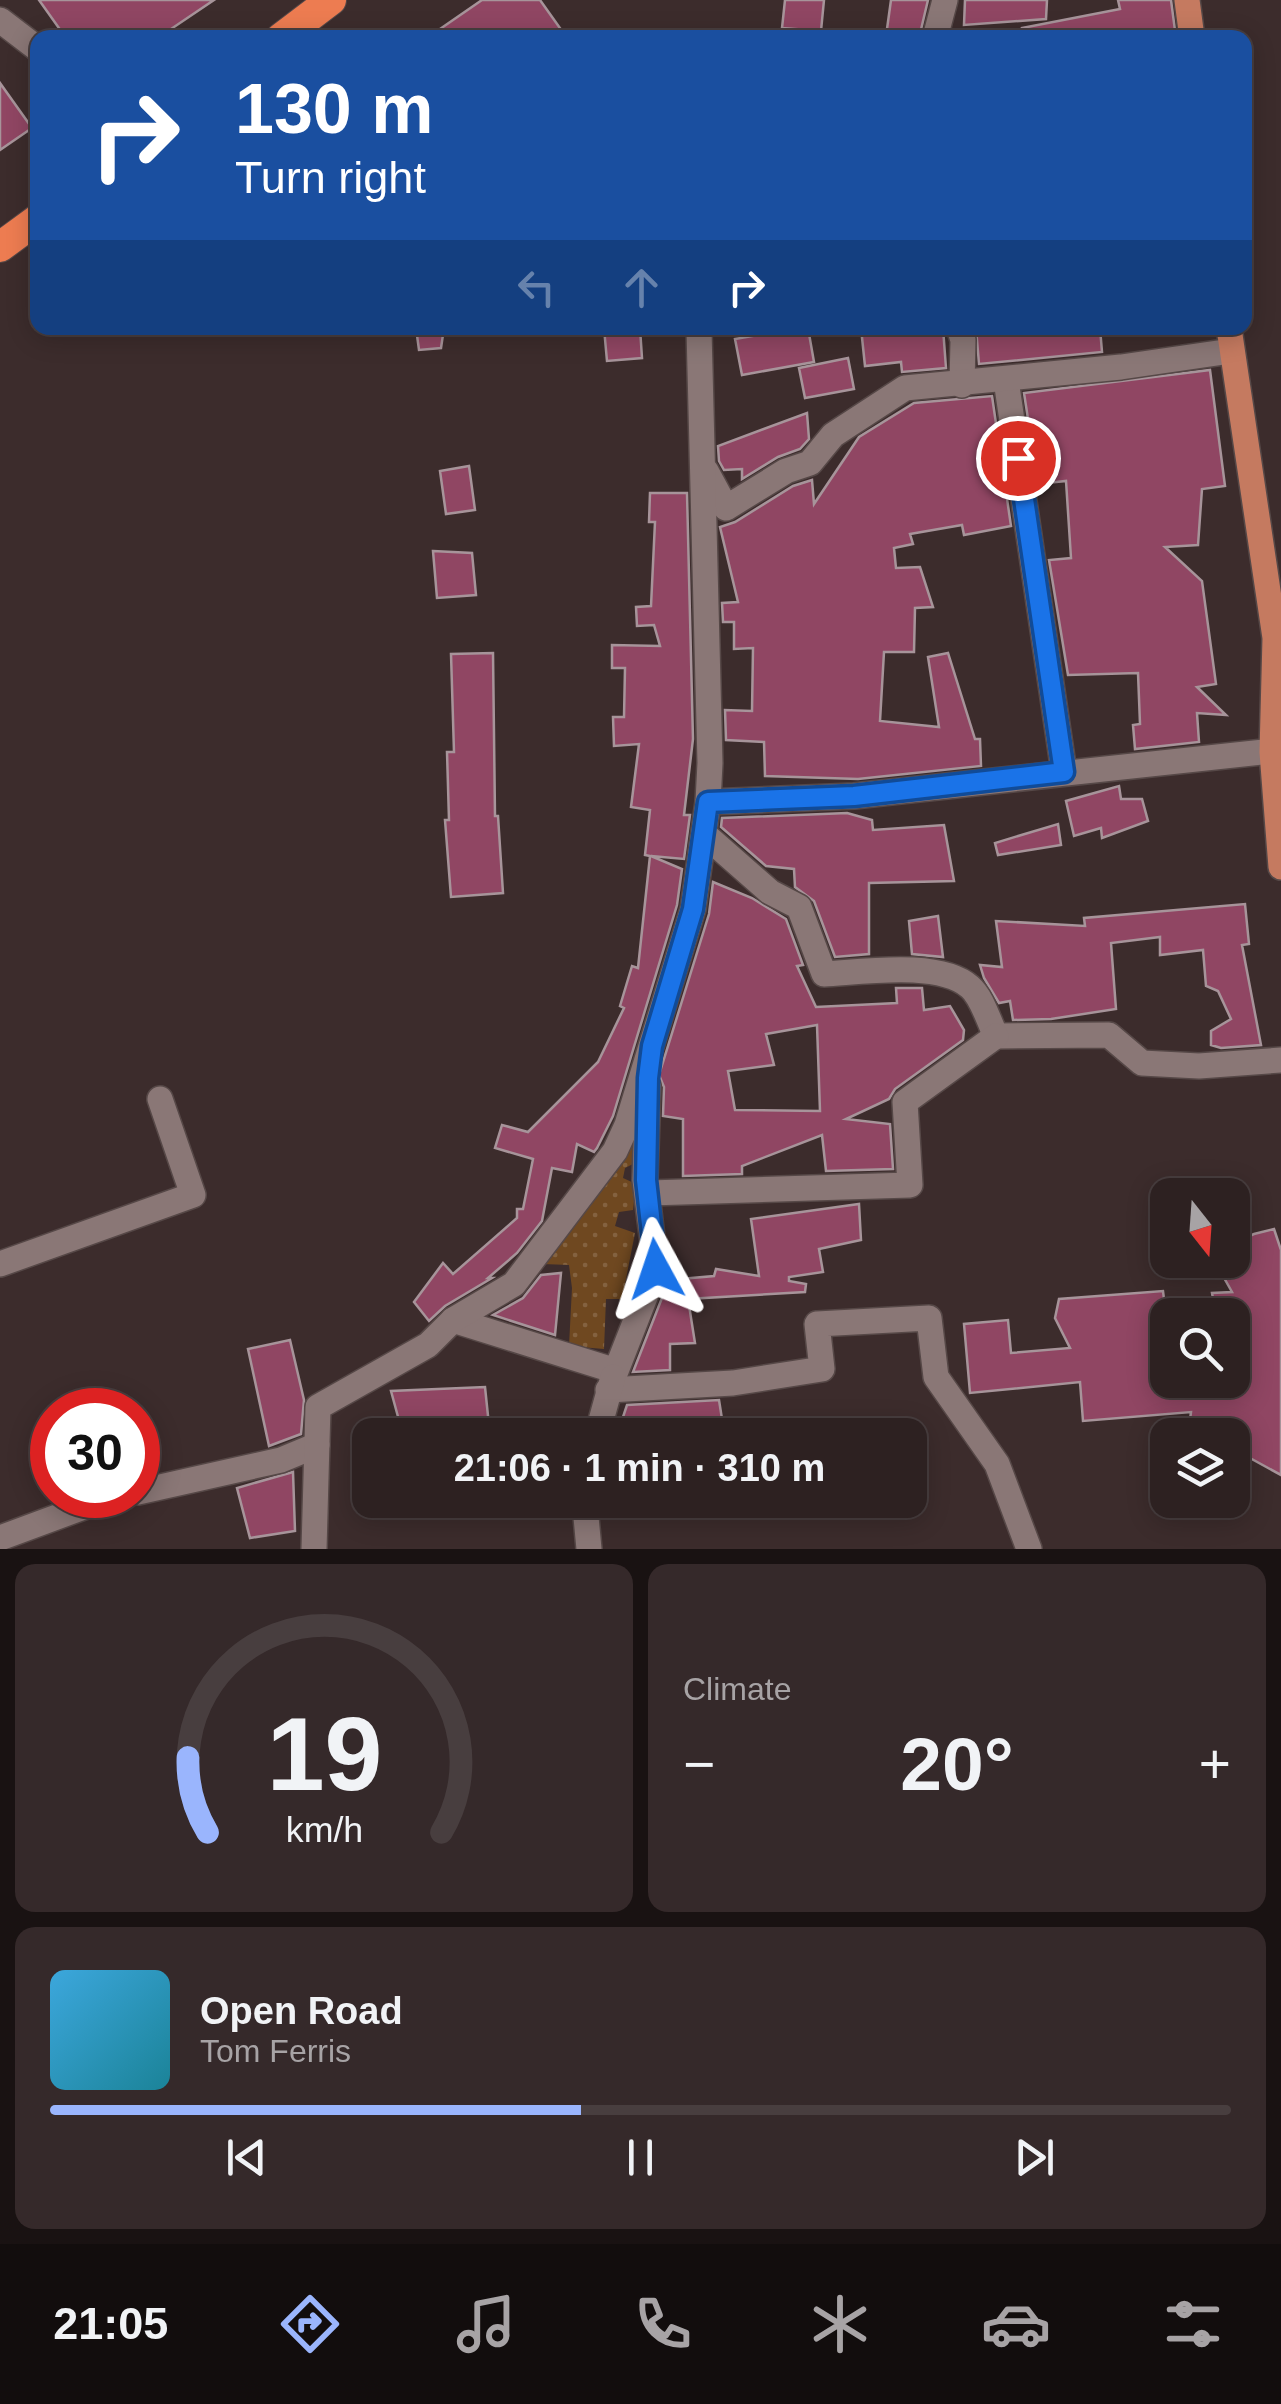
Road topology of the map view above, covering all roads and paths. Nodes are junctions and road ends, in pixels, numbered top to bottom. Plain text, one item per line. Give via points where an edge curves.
1 (332, 0) edge
2 (945, 0) edge
3 (1187, 0) edge
4 (0, 20) edge
5 (291, 30) edge
6 (938, 30) edge
7 (1191, 30) edge
8 (30, 43) edge
9 (30, 225) edge
10 (0, 247) edge
11 (699, 335) edge
12 (962, 335) edge
13 (1230, 339) edge
14 (1006, 380) junction
15 (962, 384) junction
16 (704, 467) junction
17 (1276, 751) edge
18 (1064, 772) junction
19 (708, 802) junction
20 (704, 834) junction
21 (1281, 868) edge
22 (996, 1036) junction
23 (652, 1046) junction
24 (1281, 1060) edge
25 (160, 1099) dead end
26 (649, 1193) junction
27 (0, 1264) edge
28 (453, 1320) junction
29 (612, 1380) junction
30 (602, 1418) edge
31 (317, 1446) junction
32 (160, 1487) edge
33 (53, 1518) edge
34 (589, 1518) edge
35 (0, 1538) edge
36 (314, 1549) edge
37 (590, 1549) edge
38 (1029, 1549) edge

1 - 5 highway
2 - 6 street
3 - 7 main road
4 - 8 street
9 - 10 highway
11 - 16 street
12 - 15 street
13 - 14 street
13 - 17 main road via 1275,638
14 - 15 street
14 - 18 street
15 - 16 street via 904,388 834,435 810,462 726,508
16 - 19 street
17 - 18 street
17 - 21 main road
18 - 19 street via 854,796
19 - 20 street
20 - 22 street via 770,892 799,907 824,974 944,974 971,988
20 - 23 street via 693,909
22 - 24 street via 1109,1035 1142,1062
22 - 26 street via 905,1102 910,1184
23 - 26 street
23 - 28 street via 614,1151 514,1284
25 - 27 street via 193,1195
26 - 29 street via 656,1269
28 - 29 street
28 - 31 street via 428,1345 318,1407
29 - 30 street
29 - 38 street via 733,1382 822,1368 816,1324 928,1318 936,1378 997,1464
31 - 32 street
31 - 36 street
33 - 35 street
34 - 37 street

